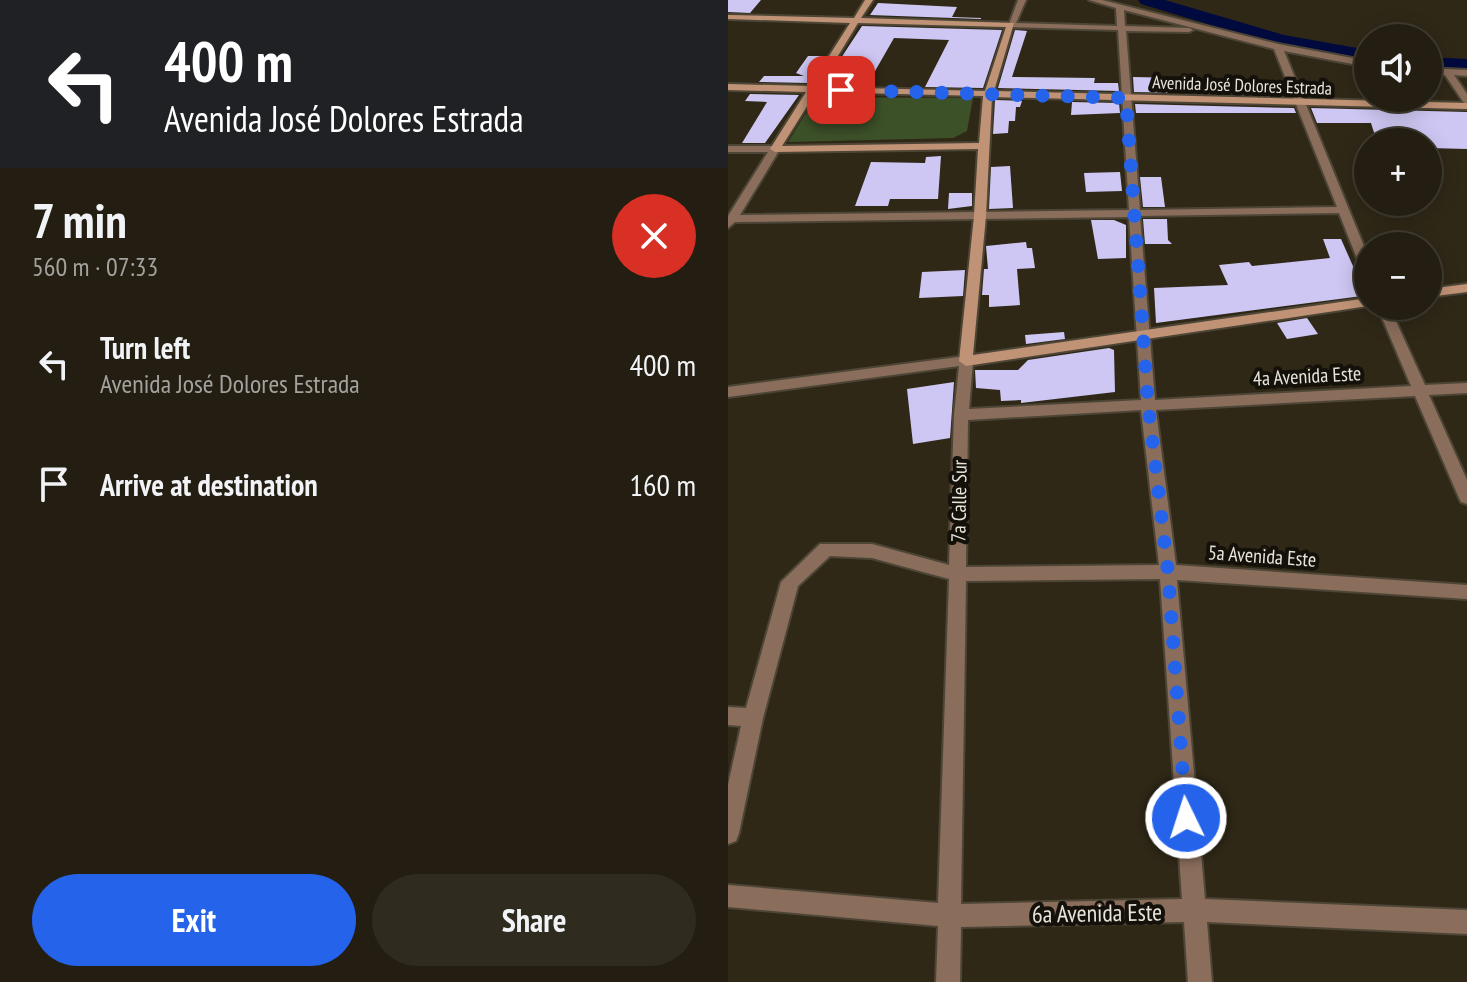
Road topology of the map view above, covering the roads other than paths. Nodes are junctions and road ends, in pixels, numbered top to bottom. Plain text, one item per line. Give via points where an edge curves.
1 (869, 0) edge
2 (1022, 0) edge
3 (1093, 0) edge
4 (1120, 7) junction
5 (728, 17) edge
6 (855, 20) junction
7 (1011, 25) junction
8 (1121, 29) junction
9 (1215, 30) junction
10 (1278, 47) junction
11 (1354, 61) edge
12 (1442, 72) edge
13 (1448, 72) junction
14 (1467, 73) edge
15 (728, 87) edge
16 (813, 89) junction
17 (987, 95) junction
18 (1126, 98) junction
19 (1298, 102) junction
20 (1467, 104) edge
21 (982, 146) junction
22 (728, 149) edge
23 (775, 149) junction
24 (1341, 210) junction
25 (1134, 213) junction
26 (980, 216) junction
27 (729, 221) edge
28 (1354, 239) edge
29 (1467, 288) edge
30 (1442, 291) edge
31 (1354, 304) edge
32 (1389, 320) edge
33 (1143, 335) junction
34 (966, 361) junction
35 (1467, 388) edge
36 (1421, 390) junction
37 (728, 392) edge
38 (1148, 404) junction
39 (961, 415) junction
40 (1467, 498) edge
41 (1168, 572) junction
42 (957, 574) junction
43 (1467, 592) edge
44 (728, 716) edge
45 (753, 718) junction
46 (728, 833) edge
47 (728, 896) edge
48 (1192, 910) junction
49 (951, 916) junction
50 (1467, 922) edge
51 (948, 982) edge
52 (1200, 982) edge

1 - 6 street
2 - 7 street
3 - 4 street
4 - 8 street
4 - 9 street
5 - 6 street
6 - 7 street
6 - 16 street
7 - 8 street
7 - 17 street, 7a Calle Sur
8 - 9 street
8 - 18 street
9 - 10 street
10 - 11 street
10 - 19 street
12 - 13 street
13 - 14 street
13 - 20 street
15 - 16 street, Avenida José Dolores Estrada
16 - 17 street, Avenida José Dolores Estrada
16 - 23 street
17 - 18 street, Avenida José Dolores Estrada
17 - 21 street, 7a Calle Sur
18 - 19 street, Avenida José Dolores Estrada
18 - 25 street
19 - 20 street, Avenida José Dolores Estrada
19 - 24 street
21 - 23 street
21 - 26 street, 7a Calle Sur
22 - 23 street
23 - 27 street
24 - 25 street
24 - 28 street
25 - 26 street
25 - 33 street
26 - 27 street
26 - 34 street, 7a Calle Sur
29 - 30 street
31 - 33 street
32 - 36 street
33 - 34 street
33 - 38 street
34 - 37 street
34 - 39 street, 7a Calle Sur
35 - 36 street, 4a Avenida Este
36 - 38 street, 4a Avenida Este
36 - 40 street
38 - 39 street
38 - 41 street
39 - 42 street, 7a Calle Sur
41 - 42 street, 5a Avenida Este
41 - 43 street, 5a Avenida Este
41 - 48 street
42 - 45 street, 5a Avenida Este via 872,551 826,549 790,582
42 - 49 street, 7a Calle Sur
44 - 45 street
45 - 46 street, 5a Avenida Este
47 - 49 street, 6a Avenida Este
48 - 49 street, 6a Avenida Este
48 - 50 street, 6a Avenida Este
48 - 52 street
49 - 51 street, 7a Calle Sur

